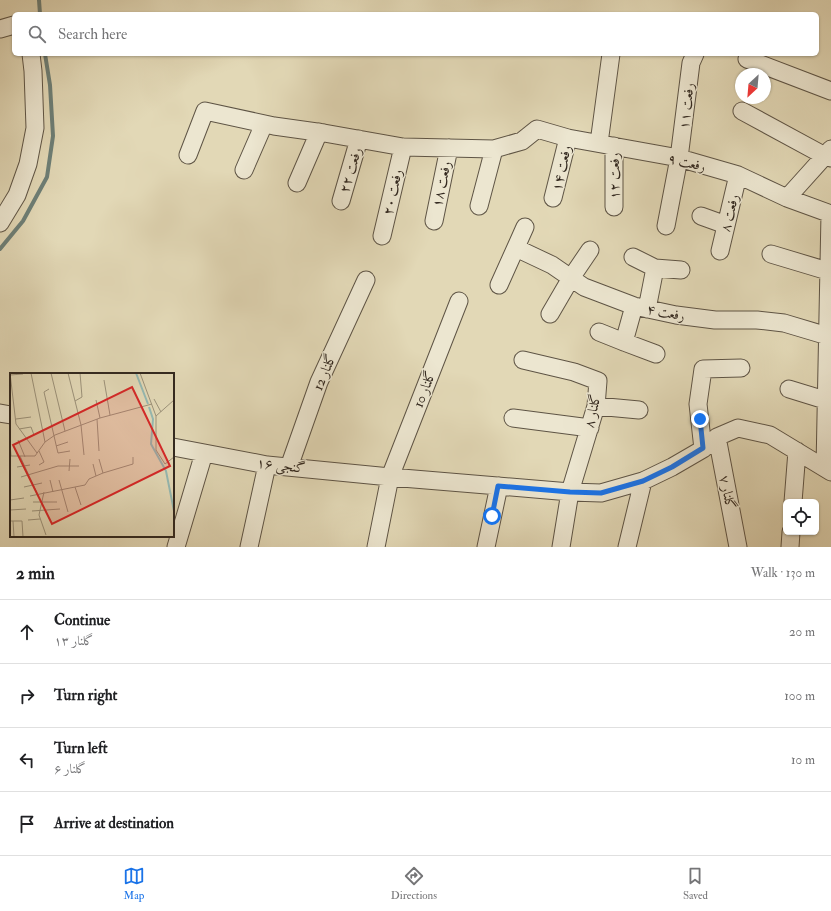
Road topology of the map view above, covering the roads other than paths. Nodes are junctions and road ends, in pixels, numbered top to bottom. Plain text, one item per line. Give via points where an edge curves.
1 (12, 26) edge
2 (0, 29) edge
3 (30, 56) edge
4 (610, 56) edge
5 (694, 56) edge
6 (747, 59) dead end
7 (831, 92) edge
8 (742, 111) dead end
9 (264, 124) junction
10 (319, 132) junction
11 (568, 138) junction
12 (359, 139) junction
13 (607, 145) junction
14 (403, 148) junction
15 (449, 148) junction
16 (494, 149) junction
17 (829, 154) edge
18 (188, 155) dead end
19 (679, 158) junction
20 (244, 170) dead end
21 (738, 175) junction
22 (297, 183) dead end
23 (554, 198) dead end
24 (787, 198) junction
25 (341, 201) dead end
26 (479, 206) dead end
27 (614, 207) dead end
28 (831, 214) edge
29 (701, 216) dead end
30 (434, 221) dead end
31 (0, 222) edge
32 (726, 225) junction
33 (666, 226) dead end
34 (525, 227) dead end
35 (382, 236) dead end
36 (516, 248) junction
37 (590, 250) dead end
38 (720, 252) dead end
39 (771, 254) dead end
40 (633, 257) dead end
41 (656, 268) junction
42 (681, 270) dead end
43 (830, 272) edge
44 (571, 278) junction
45 (366, 280) dead end
46 (499, 285) dead end
47 (459, 301) dead end
48 (640, 307) junction
49 (550, 314) dead end
50 (599, 332) dead end
51 (829, 337) edge
52 (624, 342) junction
53 (656, 354) dead end
54 (523, 360) dead end
55 (741, 368) dead end
56 (789, 389) dead end
57 (829, 402) edge
58 (596, 406) junction
59 (639, 410) dead end
60 (0, 413) edge
61 (10, 415) edge
62 (514, 418) dead end
63 (590, 428) junction
64 (717, 437) junction
65 (174, 447) edge
66 (703, 448) junction
67 (797, 451) junction
68 (204, 453) junction
69 (267, 464) junction
70 (289, 467) junction
71 (828, 470) edge
72 (390, 477) junction
73 (643, 481) junction
74 (498, 486) junction
75 (570, 492) junction
76 (793, 499) edge
77 (791, 535) edge
78 (176, 547) edge
79 (249, 547) edge
80 (376, 547) edge
81 (486, 547) edge
82 (560, 547) edge
83 (627, 547) edge
84 (738, 547) edge
85 (790, 547) edge

1 - 2 street
3 - 31 street via 35,128 28,164 17,195
4 - 13 street, رفعت ۱۲
5 - 19 street, رفعت ۱۱ via 691,63
6 - 7 street
8 - 17 street
9 - 10 street
9 - 18 street via 205,111
9 - 20 street
10 - 12 street
10 - 22 street
11 - 13 street, رفعت ۹
11 - 16 street, رفعت ۹ via 537,129 522,142
11 - 23 street, رفعت ۱۴
12 - 14 street
12 - 25 street, رفعت ۲۲
13 - 19 street, رفعت ۹
13 - 27 street, رفعت ۱۲
14 - 15 street
14 - 35 street, رفعت ۲۰
15 - 16 street
15 - 30 street, رفعت ۱۸
16 - 26 street
17 - 24 street
19 - 21 street, رفعت ۹
19 - 33 street, رفعت ۱۱
21 - 24 street, رفعت ۹
21 - 32 street, رفعت ۸
24 - 28 street, رفعت ۹
28 - 43 street
29 - 32 street
32 - 38 street, رفعت ۸
34 - 36 street
36 - 44 street, رفعت ۴ via 552,265
36 - 46 street
37 - 44 street
39 - 43 street
40 - 41 street
41 - 42 street
41 - 48 street
43 - 51 street
44 - 48 street, رفعت ۴ via 584,287
44 - 49 street
45 - 70 street, گلنار 12 via 319,382
47 - 72 street, گلنار 10
48 - 51 street, رفعت ۴ via 715,320 784,323
48 - 52 street
50 - 52 street
51 - 57 street
52 - 53 street
54 - 58 street, گلنار ۸ via 574,372 598,381
55 - 66 street via 703,369 698,404
56 - 57 street
57 - 71 street
58 - 59 street
58 - 63 street, گلنار ۸
60 - 61 street
62 - 63 street
63 - 75 street, گلنار ۸
64 - 66 street, گنجی ۱۶
64 - 67 street, گنجی ۱۶ via 738,428 770,435
64 - 84 street, گلنار ۷
65 - 68 street, گنجی ۱۶
66 - 73 street, گنجی ۱۶
67 - 71 street, گنجی ۱۶
67 - 76 street
68 - 69 street, گنجی ۱۶
68 - 78 street
69 - 70 street, گنجی ۱۶
69 - 79 street
70 - 72 street, گنجی ۱۶
72 - 74 street, گنجی ۱۶
72 - 80 street, گلنار 10
73 - 75 street, گنجی ۱۶ via 601,493
73 - 83 street
74 - 75 street, گنجی ۱۶
74 - 81 street
75 - 82 street, گلنار ۸
77 - 85 street

